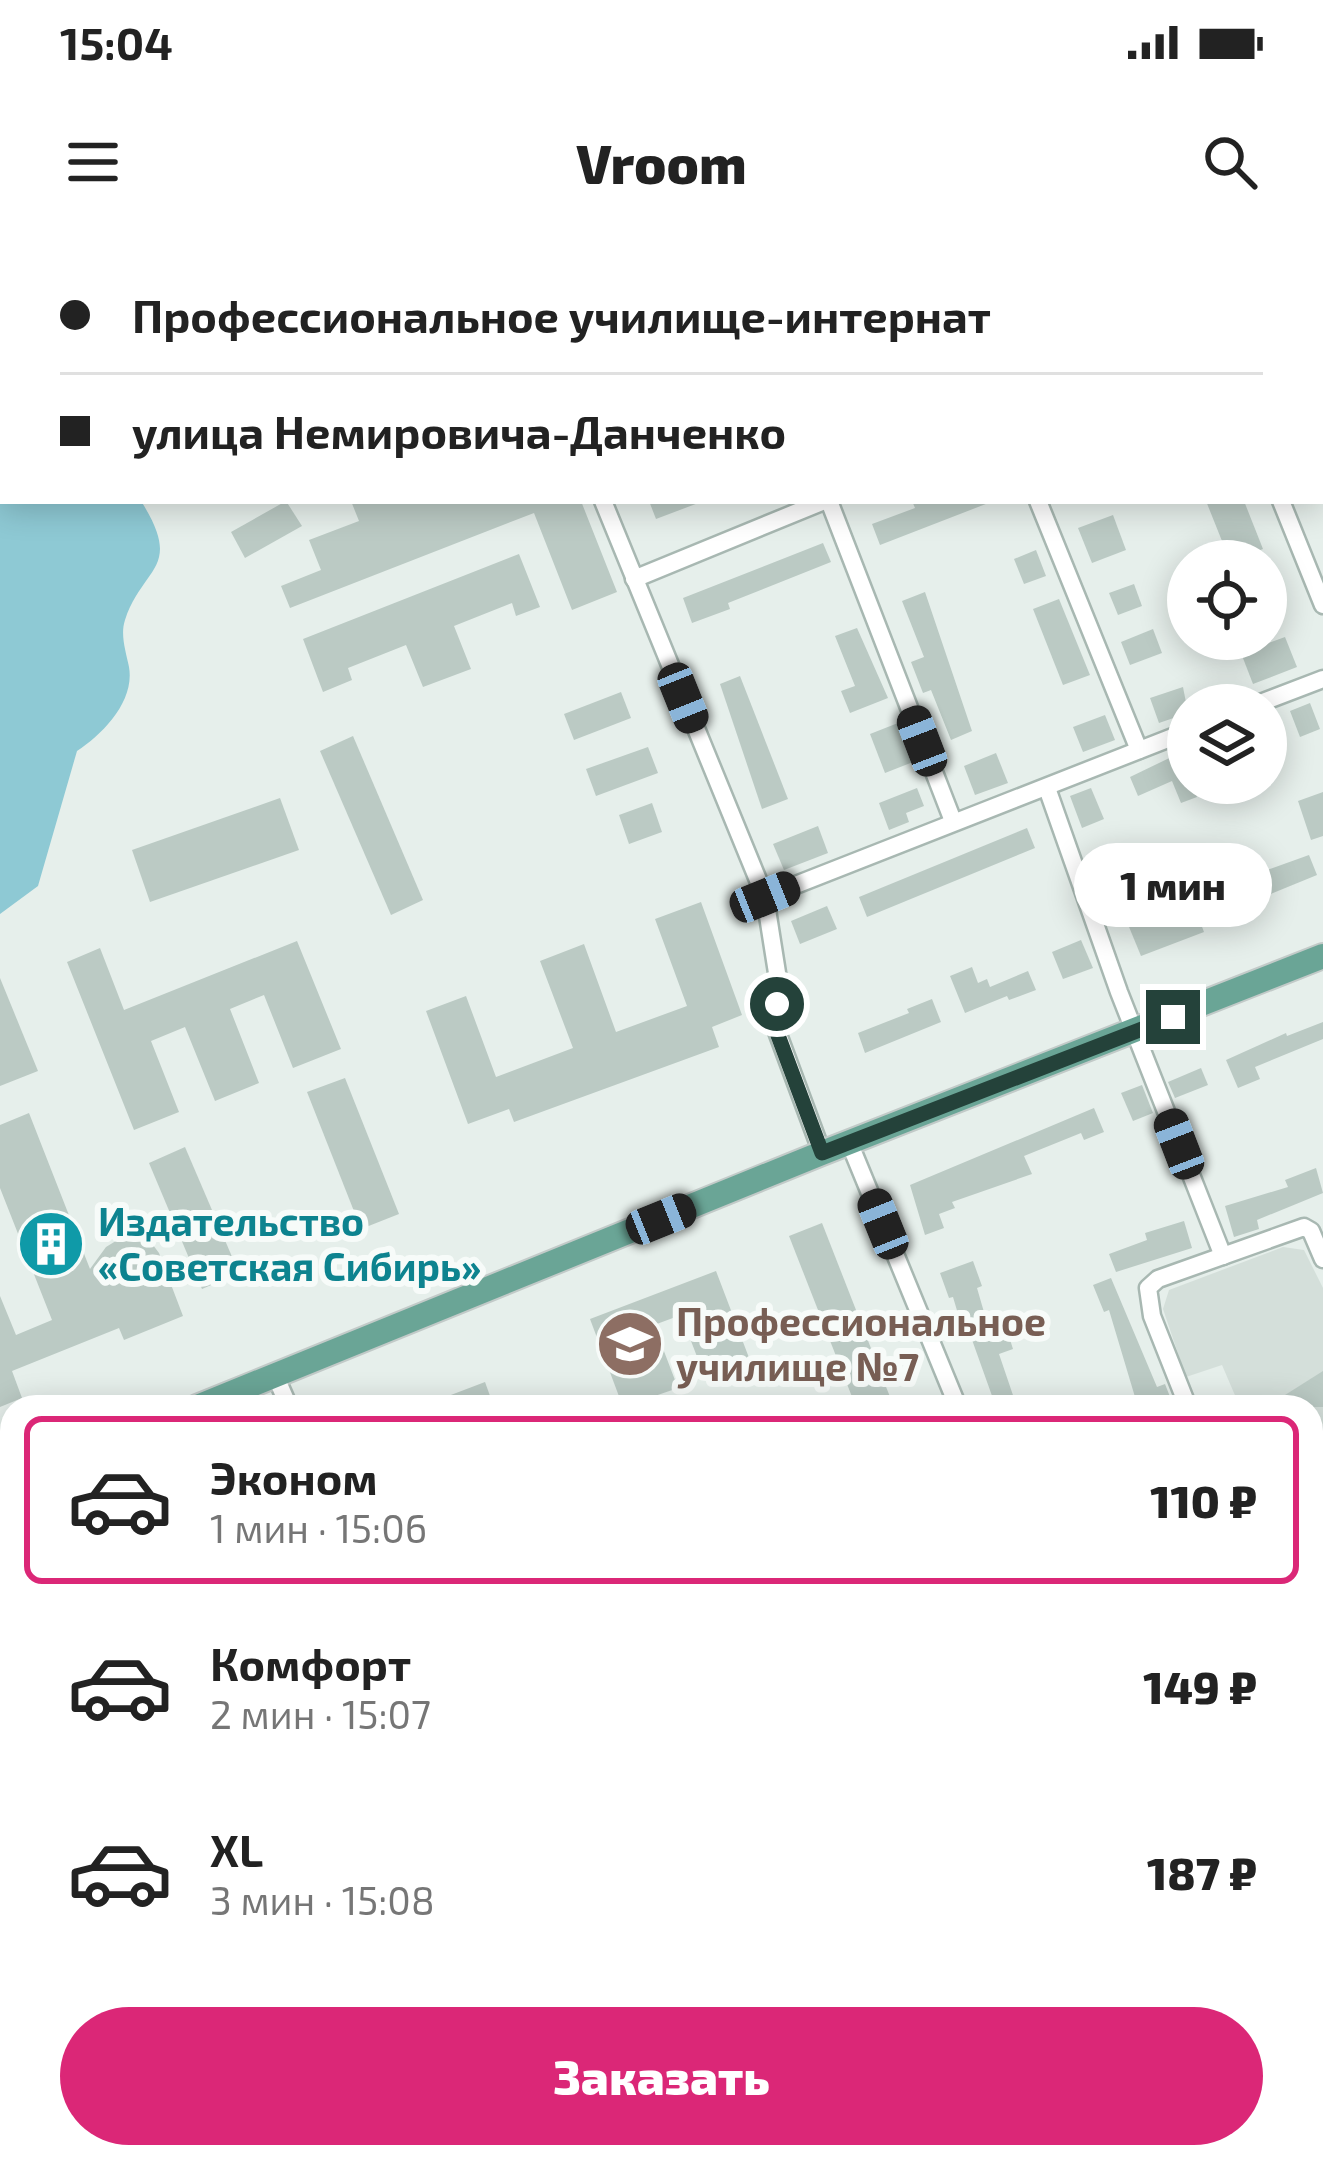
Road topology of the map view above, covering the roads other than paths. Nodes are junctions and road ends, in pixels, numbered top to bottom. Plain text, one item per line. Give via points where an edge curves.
1 (604, 504) edge
2 (827, 504) edge
3 (1039, 504) edge
4 (1282, 504) edge
5 (780, 509) edge
6 (634, 579) junction
7 (1323, 605) edge
8 (1323, 679) edge
9 (1287, 693) edge
10 (1167, 739) edge
11 (1139, 750) junction
12 (1048, 788) junction
13 (953, 821) junction
14 (765, 897) junction
15 (1323, 956) edge
16 (1136, 1032) junction
17 (849, 1142) junction
18 (822, 1153) junction
19 (1223, 1256) junction
20 (1323, 1259) edge
21 (275, 1375) junction
22 (226, 1395) edge
23 (284, 1395) edge
24 (953, 1395) edge
25 (1184, 1395) edge

1 - 6 street
2 - 13 street
3 - 11 street
4 - 7 street
5 - 6 street
6 - 14 street
8 - 9 street
10 - 11 street
11 - 12 street
12 - 13 street
12 - 16 street
13 - 14 street
14 - 18 street via 778,979 776,1030
15 - 16 main road
16 - 17 main road
16 - 19 street
17 - 18 main road
17 - 24 street
18 - 21 main road
19 - 20 street via 1304,1227
19 - 25 street via 1148,1288
21 - 22 main road
21 - 23 street

